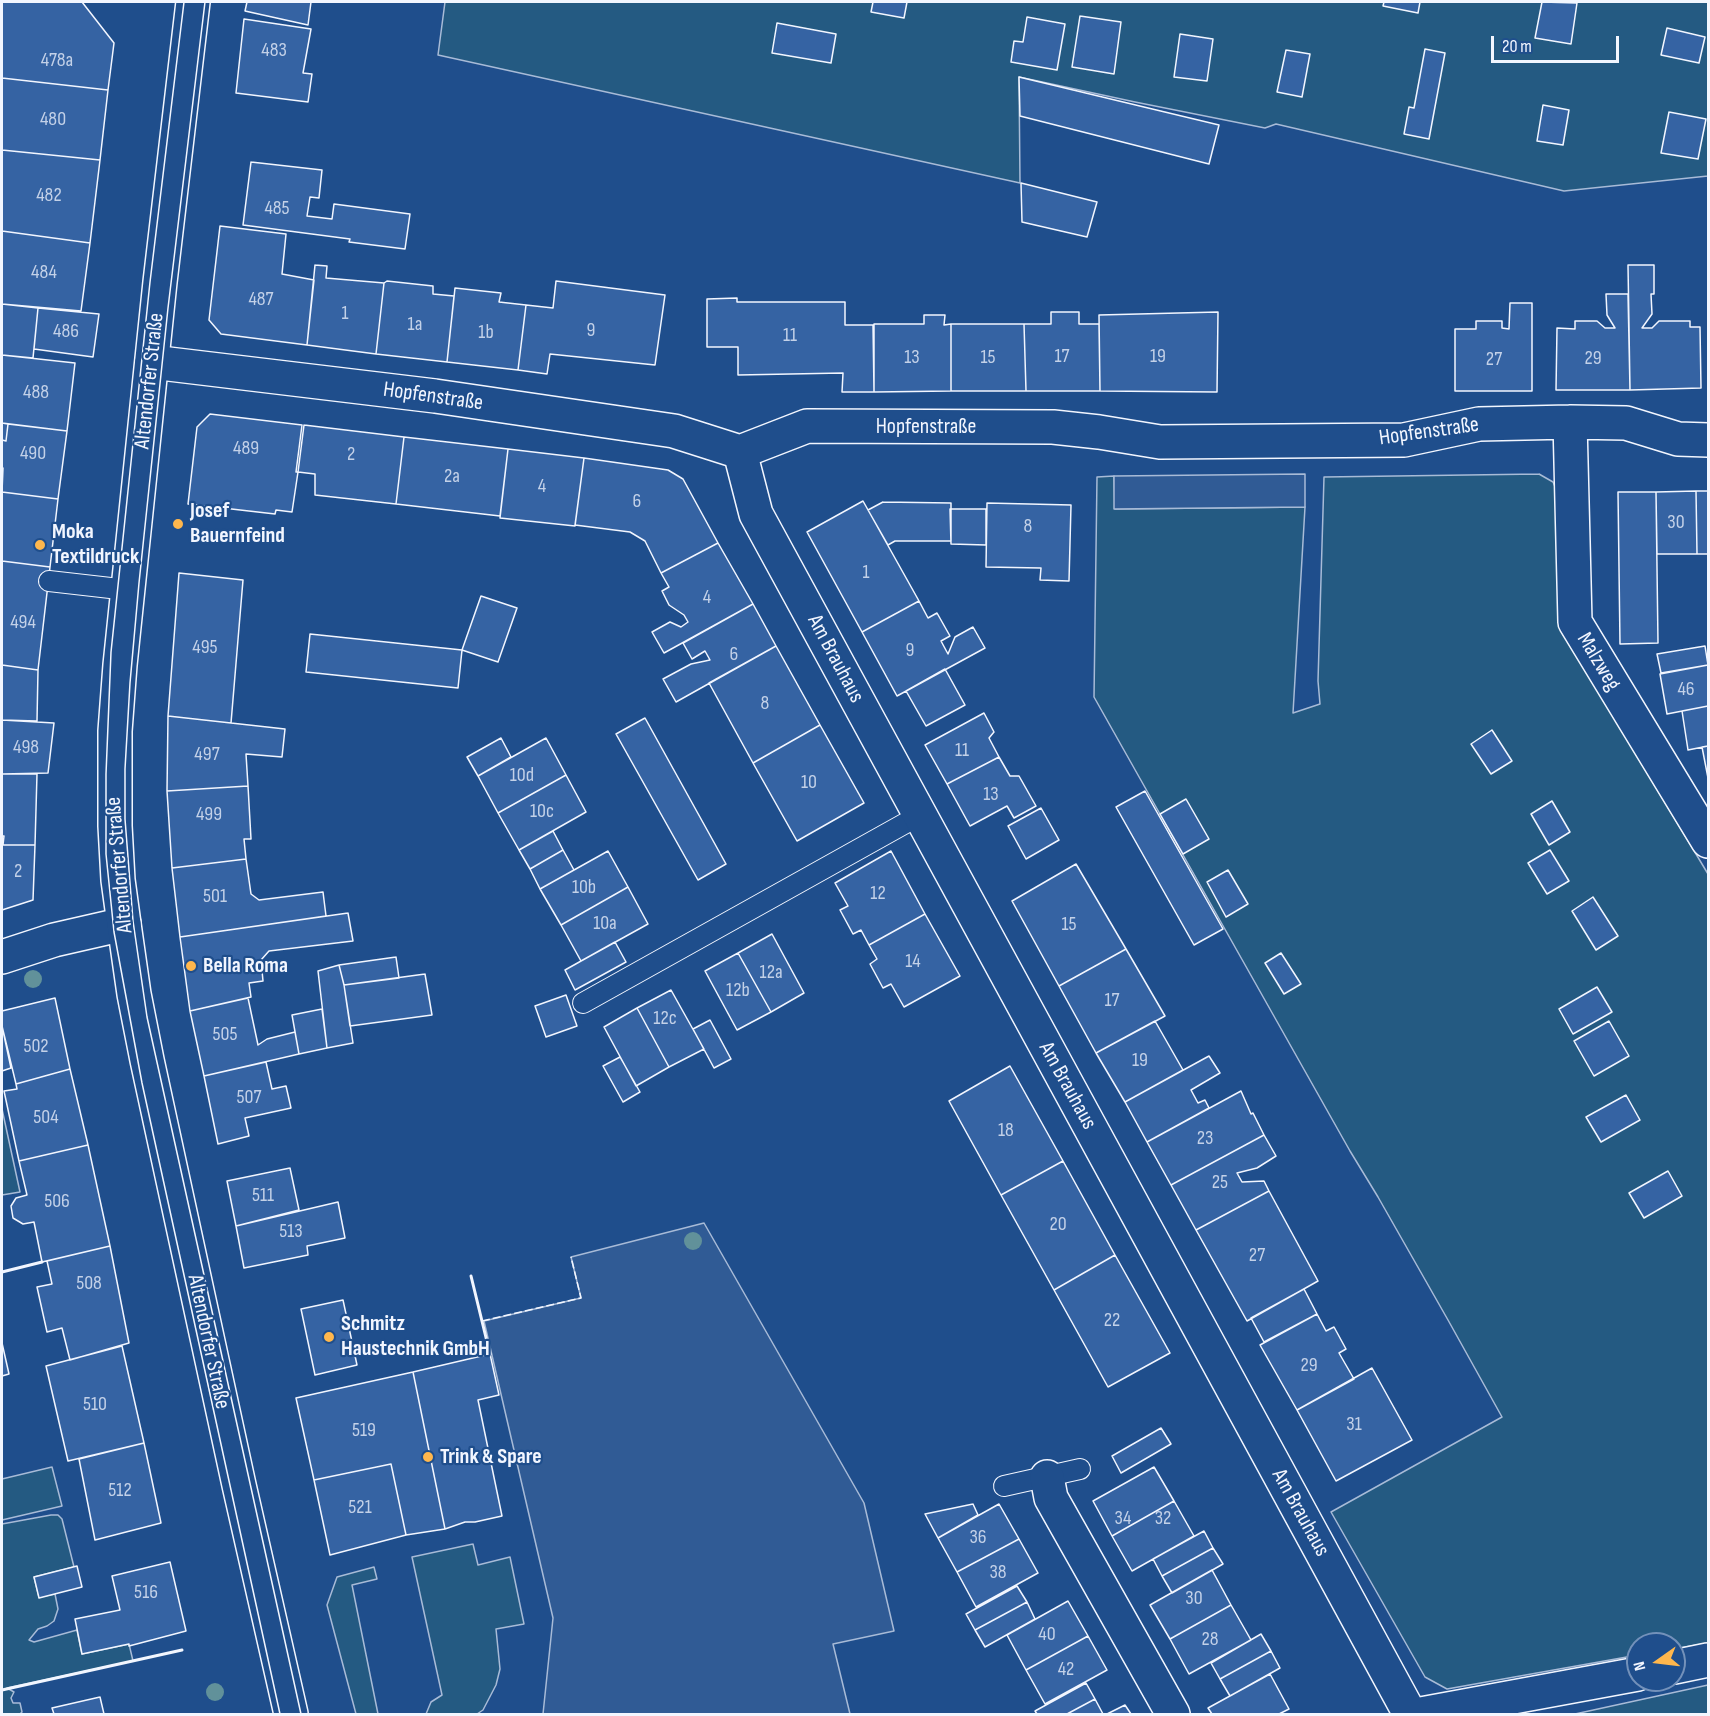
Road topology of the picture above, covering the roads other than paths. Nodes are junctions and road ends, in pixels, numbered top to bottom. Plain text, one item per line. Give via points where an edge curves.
1 (193, 2) edge
2 (152, 362) junction
3 (1570, 422) junction
4 (1708, 440) edge
5 (740, 452) junction
6 (49, 581) dead end
7 (128, 590) junction
8 (920, 815) junction
9 (1708, 841) edge
10 (124, 924) junction
11 (2, 957) edge
12 (583, 1003) dead end
13 (1080, 1469) dead end
14 (1047, 1477) junction
15 (1004, 1486) dead end
16 (1708, 1660) edge
17 (1686, 1665) edge
18 (1626, 1676) edge
19 (291, 1714) edge
20 (1173, 1714) edge
21 (1410, 1714) edge
22 (1421, 1714) edge

1 - 2 street, Altendorfer Straße
2 - 5 street, Hopfenstraße via 674,431
2 - 7 street, Altendorfer Straße
3 - 4 street, Hopfenstraße via 1626,423 1678,440
3 - 5 street, Hopfenstraße via 1479,424 1404,440 1160,442 1053,428 807,426
3 - 9 street, Malzweg via 1575,622
5 - 8 street, Am Brauhaus via 756,514
6 - 7 lane
7 - 10 street, Altendorfer Straße via 114,782 117,869
8 - 12 lane
8 - 21 street, Am Brauhaus
10 - 11 street
10 - 19 street, Altendorfer Straße via 147,1060
13 - 14 lane
14 - 15 lane
14 - 20 street via 1051,1498
16 - 17 street
18 - 22 street

